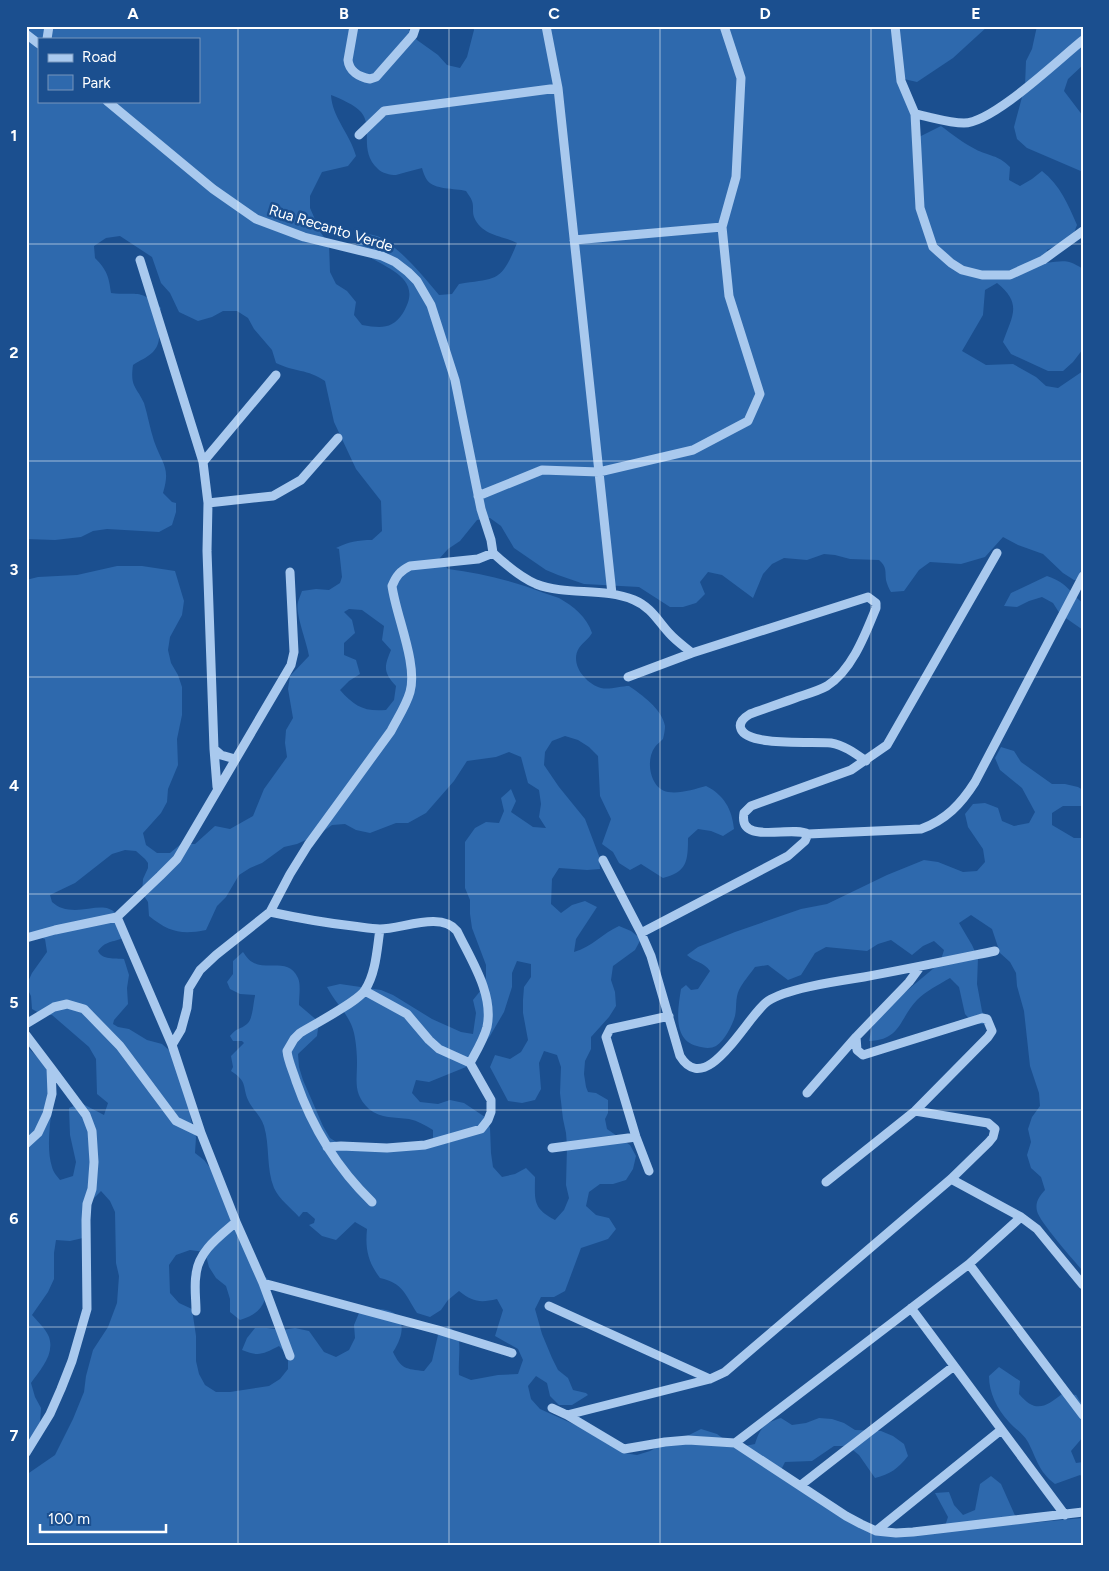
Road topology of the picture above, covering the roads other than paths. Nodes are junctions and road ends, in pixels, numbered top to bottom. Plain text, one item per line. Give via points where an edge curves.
1 (354, 26) edge
2 (416, 26) edge
3 (546, 26) edge
4 (724, 26) edge
5 (895, 26) edge
6 (26, 34) edge
7 (1083, 40) edge
8 (38, 43) edge
9 (558, 88) junction
10 (108, 102) edge
11 (915, 114) junction
12 (359, 135) dead end
13 (722, 227) junction
14 (1083, 231) edge
15 (574, 240) junction
16 (140, 260) dead end
17 (276, 374) dead end
18 (338, 438) dead end
19 (202, 462) junction
20 (598, 472) junction
21 (478, 496) junction
22 (208, 503) junction
23 (493, 553) junction
24 (997, 553) dead end
25 (290, 572) dead end
26 (1083, 576) edge
27 (612, 594) junction
28 (692, 653) junction
29 (628, 677) dead end
30 (214, 749) junction
31 (235, 759) junction
32 (866, 761) junction
33 (217, 788) junction
34 (808, 834) junction
35 (602, 860) dead end
36 (270, 912) junction
37 (117, 917) junction
38 (380, 929) junction
39 (641, 933) junction
40 (26, 938) edge
41 (995, 951) dead end
42 (920, 967) junction
43 (365, 991) junction
44 (669, 1016) junction
45 (26, 1024) edge
46 (26, 1035) edge
47 (856, 1037) junction
48 (172, 1045) junction
49 (470, 1063) junction
50 (51, 1068) junction
51 (807, 1093) dead end
52 (916, 1111) junction
53 (201, 1133) junction
54 (636, 1137) junction
55 (26, 1144) edge
56 (327, 1147) junction
57 (552, 1148) dead end
58 (650, 1171) dead end
59 (951, 1179) junction
60 (826, 1182) dead end
61 (372, 1202) dead end
62 (1020, 1217) junction
63 (236, 1222) junction
64 (969, 1264) junction
65 (263, 1283) junction
66 (1083, 1285) edge
67 (548, 1306) dead end
68 (911, 1308) junction
69 (196, 1311) dead end
70 (512, 1352) dead end
71 (290, 1356) dead end
72 (954, 1366) junction
73 (710, 1379) junction
74 (552, 1408) dead end
75 (567, 1414) junction
76 (1083, 1415) edge
77 (1000, 1430) junction
78 (736, 1444) junction
79 (26, 1453) edge
80 (801, 1485) junction
81 (1083, 1512) edge
82 (1065, 1515) junction
83 (876, 1531) junction

1 - 2 street via 348,64 352,71 370,79 376,77 413,35
3 - 9 street
4 - 13 street via 742,78 736,177
5 - 11 street via 901,81
6 - 8 street
7 - 11 street via 991,114 978,120 965,123
9 - 12 street via 384,111
9 - 15 street
10 - 21 street, Rua Recanto Verde via 213,189 256,219 304,236 382,256 395,262 417,281 431,305 455,380
11 - 14 street via 920,208 933,247 951,263 962,270 982,275 1010,275 1043,260
13 - 15 street
13 - 20 street via 729,296 760,394 748,421 692,450
15 - 20 street
16 - 19 street
17 - 19 street
18 - 22 street via 301,480 273,496
19 - 22 street
20 - 21 street via 542,470
20 - 27 street
21 - 23 street, Rua Recanto Verde
22 - 30 street
23 - 27 street via 521,576 537,584
23 - 36 street via 478,560 410,566 395,577 392,586 394,598 411,662 410,692 391,731 308,845
24 - 32 street via 900,725 887,745
25 - 31 street via 293,660
26 - 34 street via 975,782 956,808 921,829
27 - 28 street via 642,604
28 - 29 street
28 - 32 street via 864,597 872,598 876,605 872,617 852,658 839,676 813,692 750,714 740,724 750,738 831,743
30 - 31 street via 220,755
30 - 33 street
31 - 33 street
32 - 34 street via 851,770 751,806 744,813 746,826 758,832 795,830
33 - 37 street via 177,859
34 - 39 street via 788,856
35 - 39 street
36 - 38 street via 322,923
36 - 48 street via 200,970 189,988 181,1030
37 - 40 street
37 - 48 street
38 - 43 street via 375,965
38 - 49 street via 447,922 457,931 482,982 488,1011 487,1028
39 - 44 street
41 - 42 street
42 - 44 street via 779,996 767,1002 732,1045 710,1066 703,1068 695,1069 680,1056
42 - 47 street
43 - 49 street via 406,1014 438,1049
43 - 56 street via 300,1033 287,1051 304,1105
44 - 54 street via 622,1025 606,1033
45 - 53 street via 54,1007 67,1004 84,1010 120,1046 176,1121
46 - 50 street
47 - 51 street
47 - 52 street via 857,1050 863,1055 987,1019 992,1031 988,1037
48 - 53 street
49 - 56 street via 491,1100 491,1112 481,1129 414,1146
50 - 55 street via 52,1094 47,1114 38,1133
50 - 79 street via 86,1116 92,1131 94,1162 86,1220 86,1309 61,1389
52 - 59 street via 988,1123 995,1130 989,1142
52 - 60 street
53 - 63 street
54 - 57 street
54 - 58 street
56 - 61 street
59 - 62 street
59 - 73 street via 736,1365
62 - 64 street
62 - 66 street via 1048,1240
63 - 65 street
63 - 69 street via 207,1249 198,1266
64 - 68 street
64 - 76 street
65 - 70 street
65 - 71 street
67 - 73 street
68 - 72 street
68 - 78 street
72 - 77 street
72 - 80 street
73 - 75 street
74 - 75 street
75 - 78 street via 624,1448 688,1440
77 - 82 street
77 - 83 street
78 - 80 street
80 - 83 street via 846,1516
81 - 82 street
82 - 83 street via 913,1532

